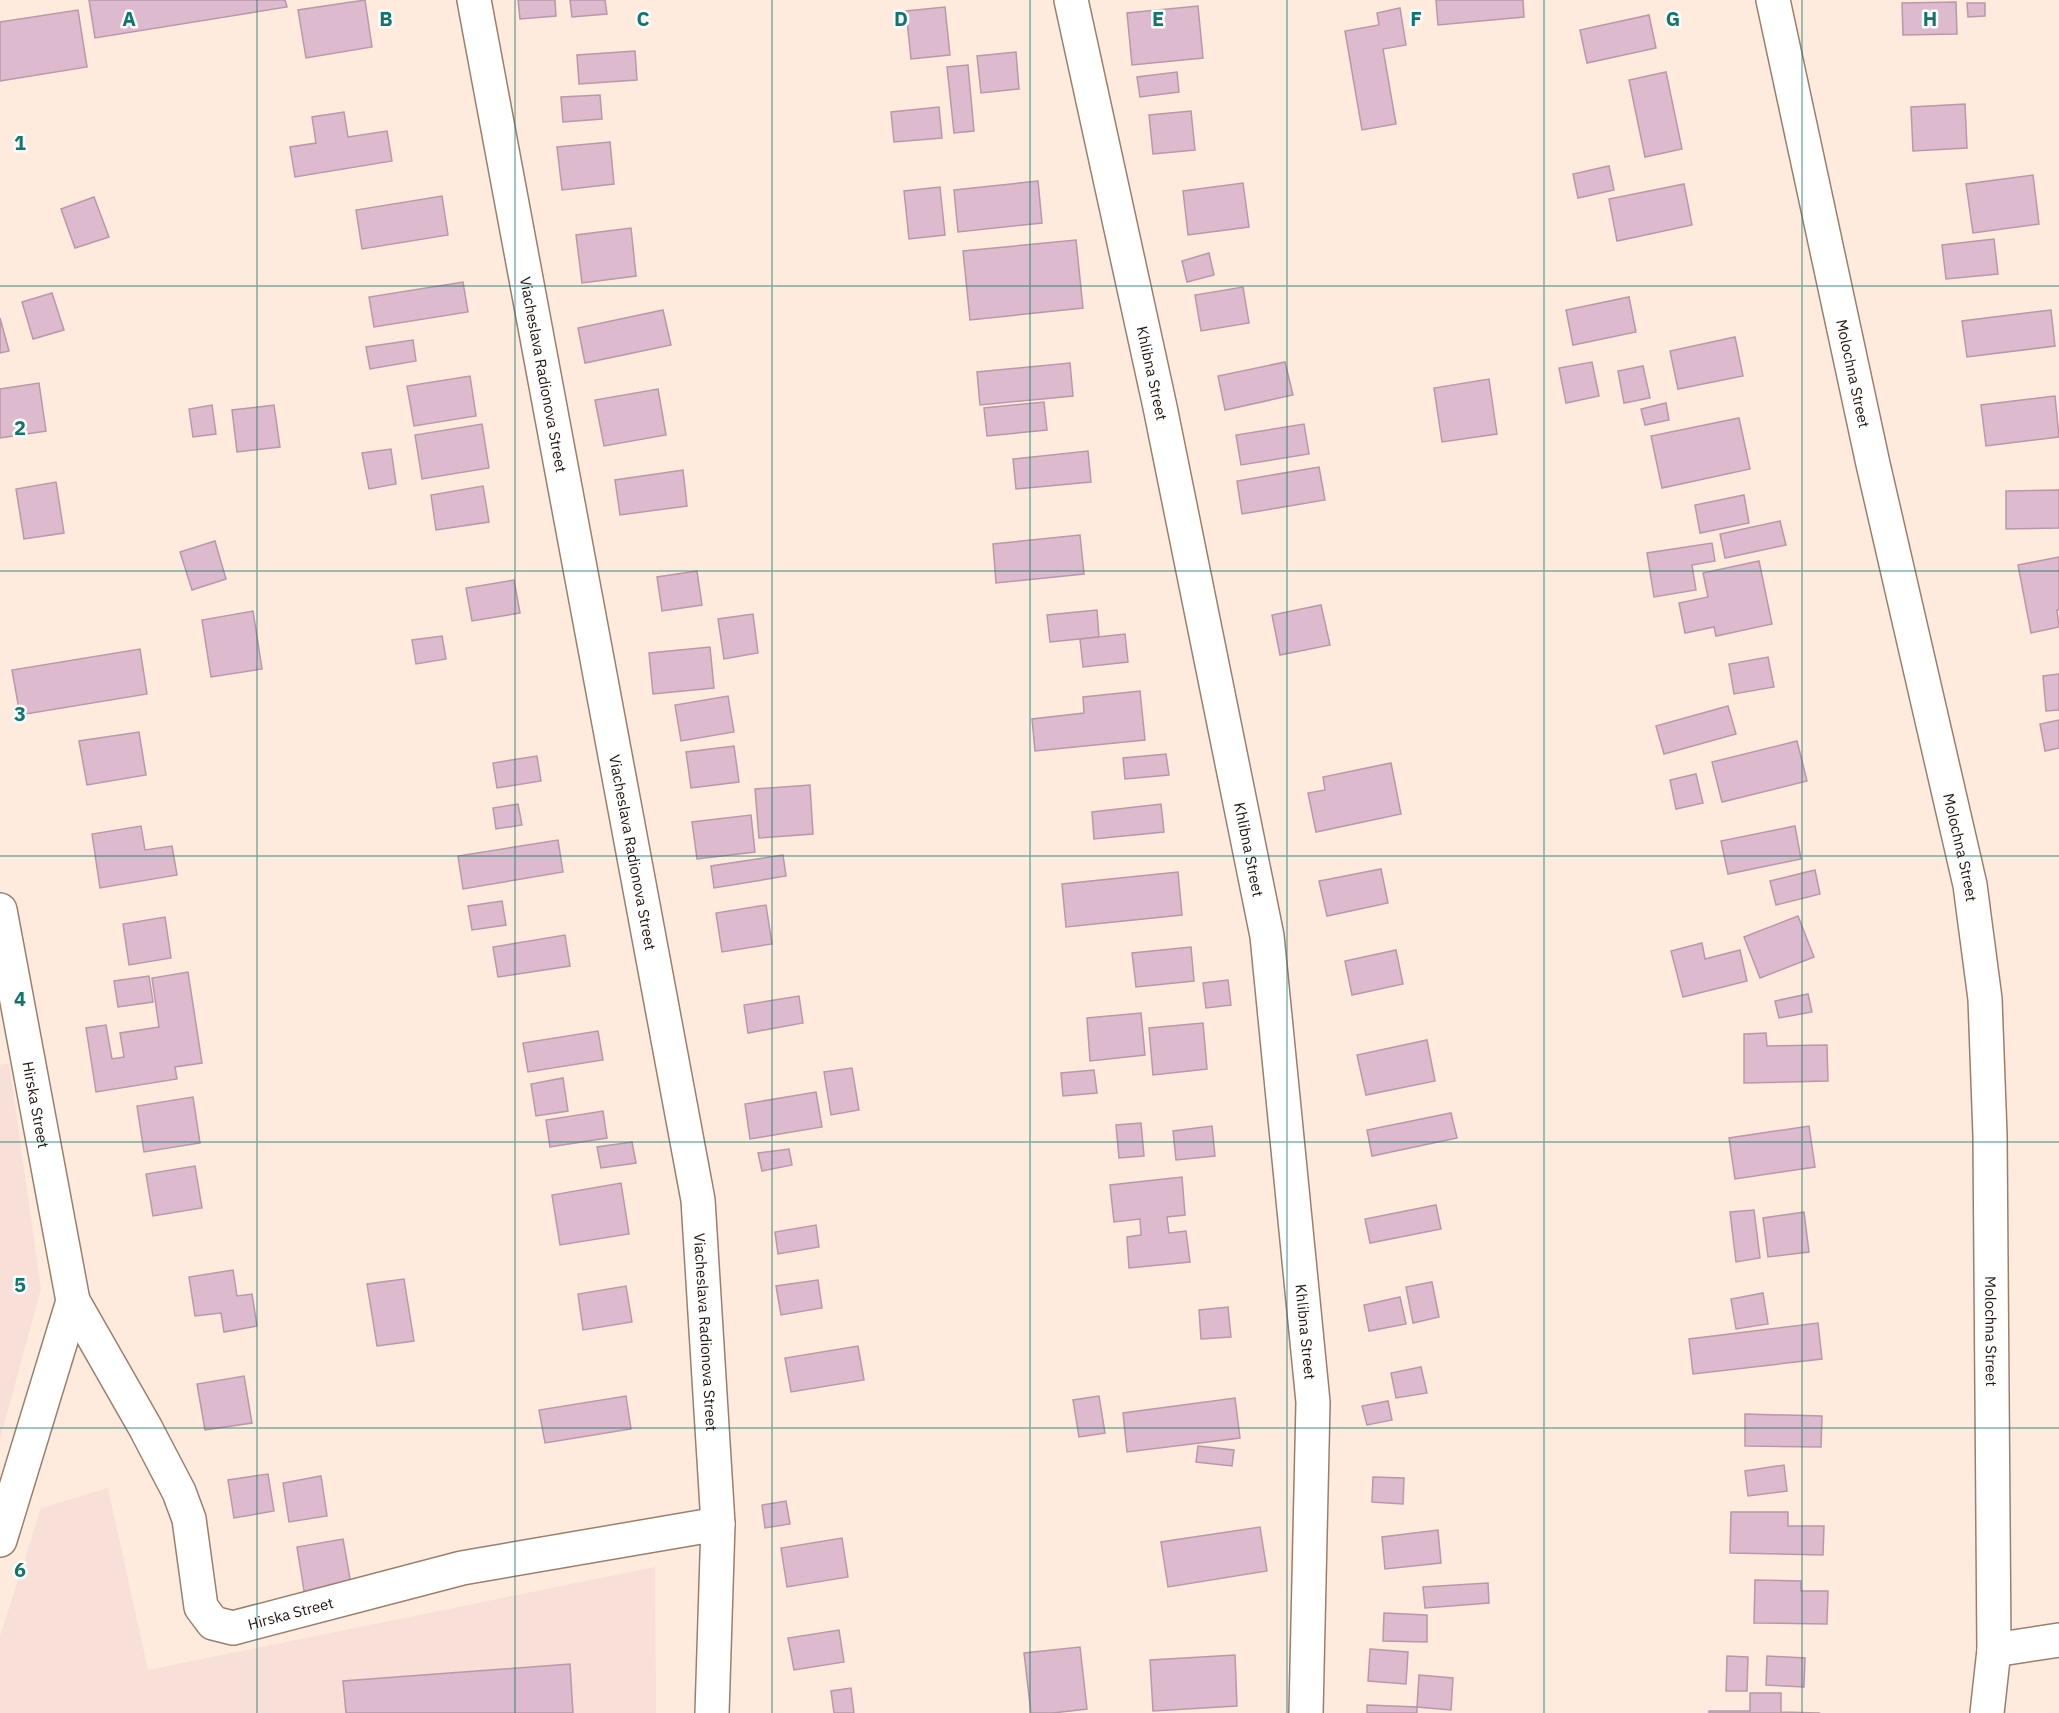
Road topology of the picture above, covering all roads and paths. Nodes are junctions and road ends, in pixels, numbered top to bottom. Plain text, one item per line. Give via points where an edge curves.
1 (474, 0) edge
2 (1071, 0) edge
3 (1773, 0) edge
4 (0, 910) edge
5 (73, 1301) junction
6 (718, 1524) junction
7 (0, 1540) edge
8 (2059, 1640) edge
9 (1994, 1650) junction
10 (712, 1713) edge
11 (1306, 1713) edge
12 (1987, 1713) edge

1 - 6 street, Viacheslava Radionova Street via 698,1200
2 - 11 street, Khlibna Street via 1160,406 1267,936 1314,1402
3 - 9 street, Molochna Street via 1873,464 1970,885 1985,999 1990,1135
4 - 5 street, Hirska Street
5 - 6 street, Hirska Street via 179,1492 189,1519 201,1607 213,1623 233,1628 462,1569
5 - 7 street, Hirska Street
6 - 10 street, Viacheslava Radionova Street
8 - 9 street
9 - 12 street, Molochna Street

